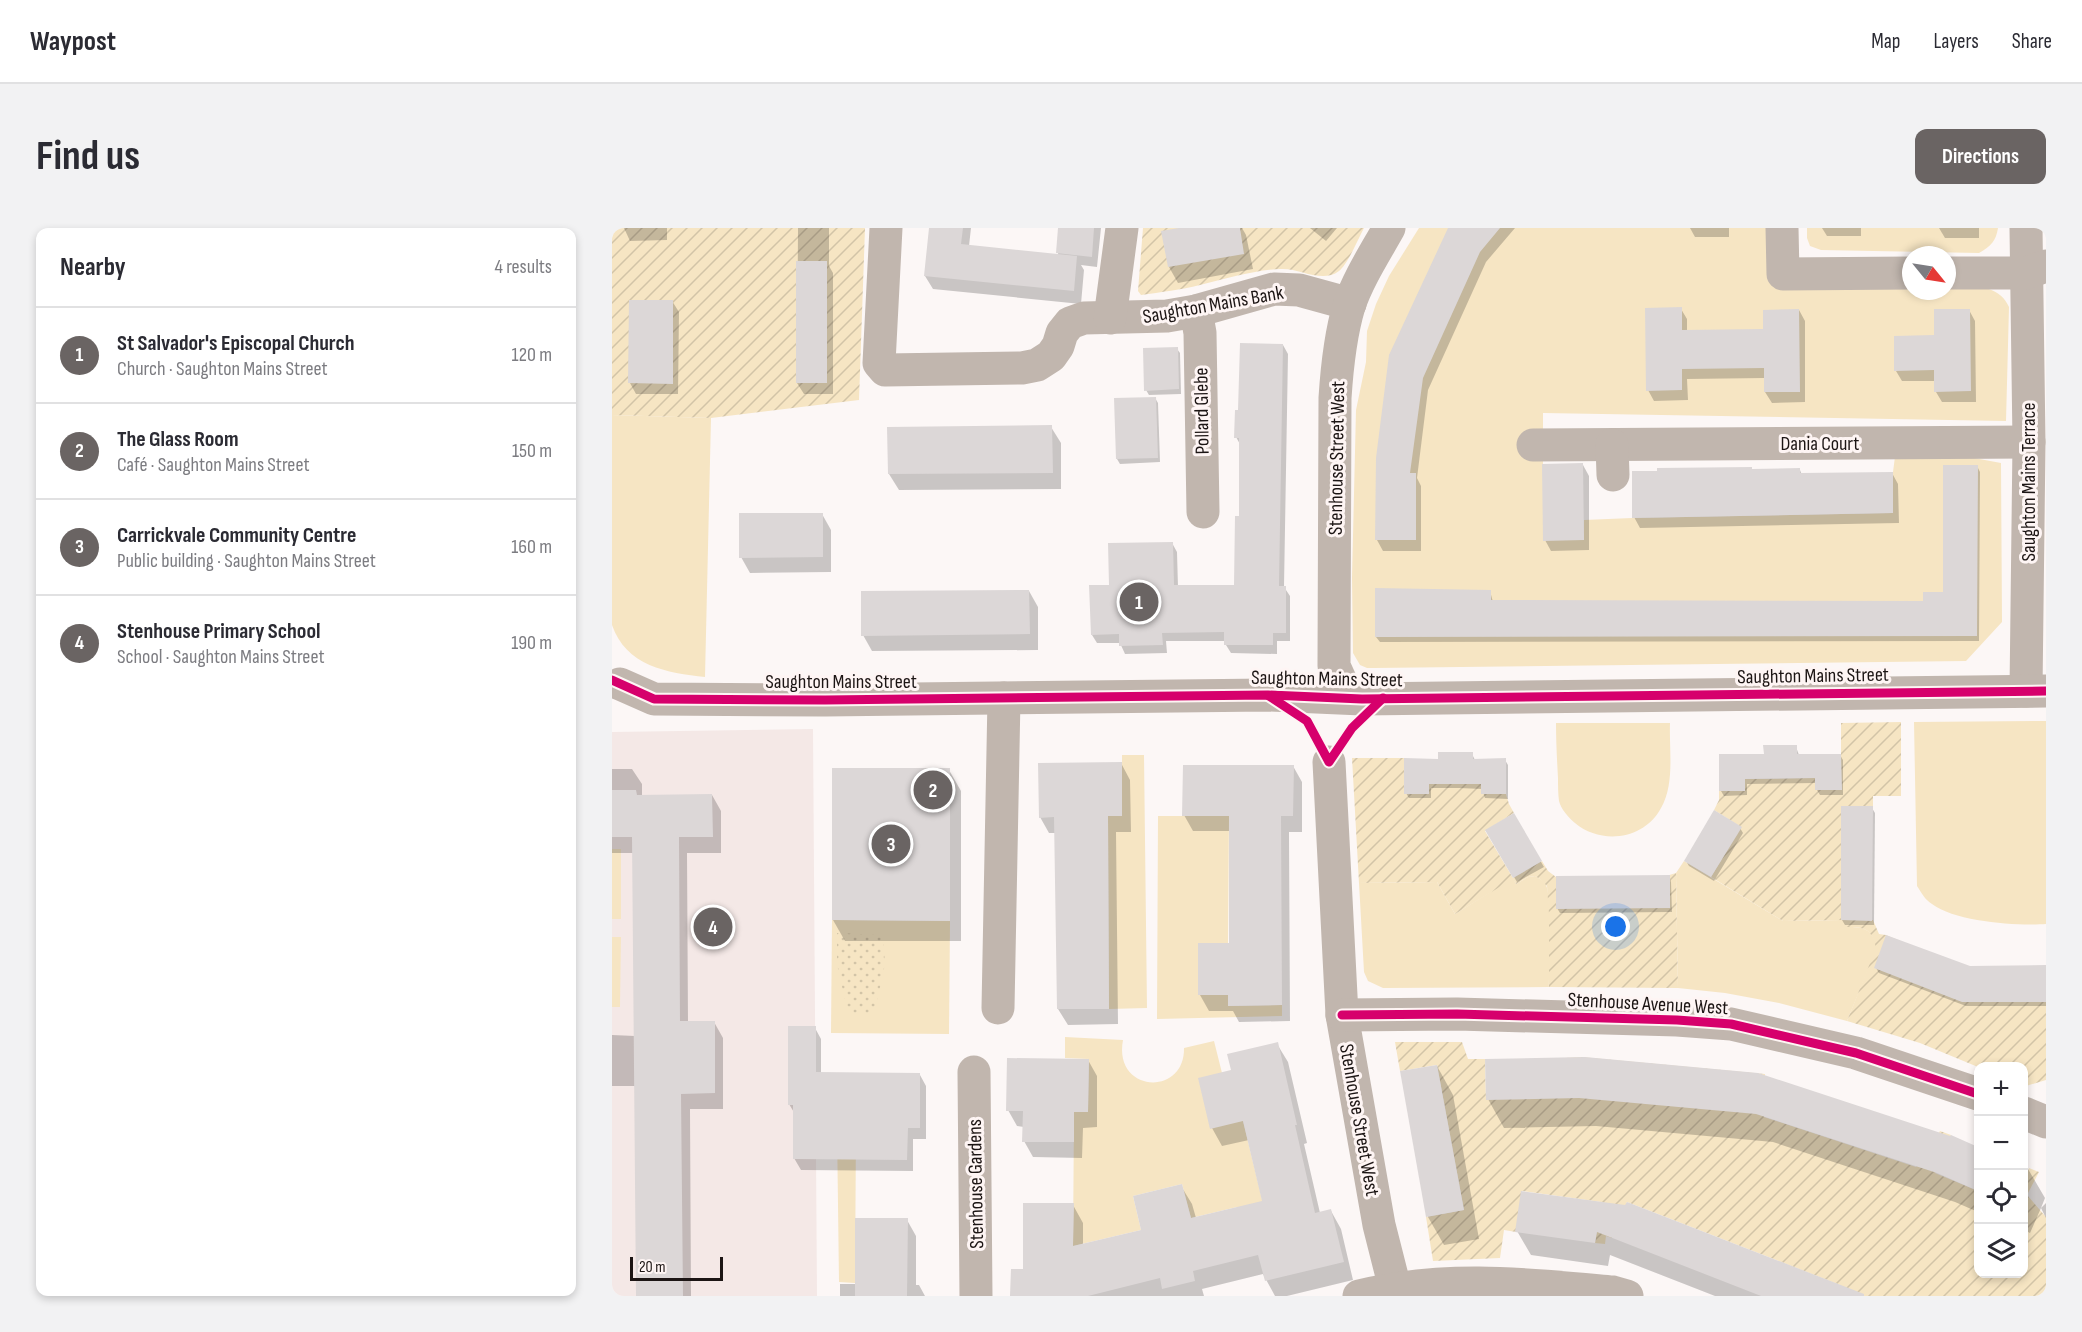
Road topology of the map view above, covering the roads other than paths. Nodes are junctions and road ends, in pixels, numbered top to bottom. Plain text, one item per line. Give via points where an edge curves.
1 (886, 228) edge
2 (1122, 228) edge
3 (1389, 228) edge
4 (1782, 228) edge
5 (2026, 228) edge
6 (2036, 270) edge
7 (1902, 273) edge
8 (1956, 273) edge
9 (1350, 304) junction
10 (1196, 311) junction
11 (1110, 318) junction
12 (2029, 442) junction
13 (1533, 445) dead end
14 (1203, 512) dead end
15 (620, 684) dead end
16 (2036, 691) edge
17 (1348, 697) junction
18 (1004, 698) junction
19 (1329, 762) dead end
20 (998, 1008) dead end
21 (1342, 1014) junction
22 (974, 1072) dead end
23 (1974, 1094) edge
24 (2028, 1115) edge
25 (2046, 1122) edge
26 (1396, 1292) edge
27 (976, 1296) edge
28 (1359, 1296) edge
29 (1627, 1296) edge

1 - 11 street, Saughton Mains Bank via 879,363 885,370 1037,365 1051,356 1070,323 1084,318
2 - 11 street, Saughton Mains Bank
3 - 9 street, Stenhouse Street West
4 - 7 street via 1783,274
5 - 6 street, Saughton Mains Terrace
6 - 8 street
6 - 12 street, Saughton Mains Terrace
9 - 10 street, Saughton Mains Bank via 1299,290 1274,289
9 - 17 street, Stenhouse Street West via 1335,398 1334,666
10 - 11 street, Saughton Mains Bank
10 - 14 street, Pollard Glebe via 1200,333
12 - 13 street, Dania Court via 1613,460
12 - 16 street, Saughton Mains Terrace
15 - 18 street, Saughton Mains Street via 654,699
16 - 17 street, Saughton Mains Street
17 - 18 street, Saughton Mains Street
18 - 20 street
19 - 21 street, Stenhouse Street West
21 - 23 street, Stenhouse Avenue West via 1731,1024 1856,1053
21 - 26 street, Stenhouse Street West via 1379,1225
22 - 27 street, Stenhouse Gardens
24 - 25 street
26 - 28 street
26 - 29 street via 1452,1282 1505,1283

